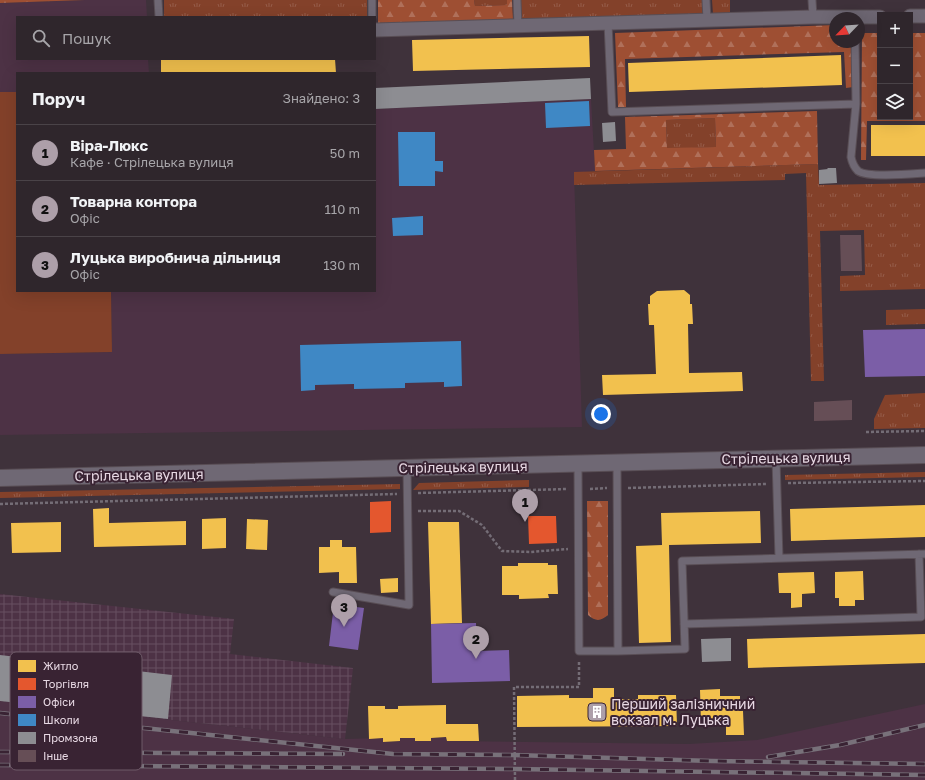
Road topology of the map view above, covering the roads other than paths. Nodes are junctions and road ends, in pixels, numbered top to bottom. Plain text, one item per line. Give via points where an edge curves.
1 (158, 0) edge
2 (372, 0) edge
3 (517, 0) edge
4 (706, 0) edge
5 (812, 0) edge
6 (159, 16) edge
7 (372, 16) edge
8 (913, 16) edge
9 (925, 16) edge
10 (813, 17) junction
11 (829, 17) edge
12 (865, 17) edge
13 (877, 17) edge
14 (707, 20) junction
15 (608, 23) junction
16 (518, 26) junction
17 (376, 30) edge
18 (856, 48) edge
19 (856, 104) junction
20 (925, 174) edge
21 (925, 455) edge
22 (776, 459) junction
23 (617, 463) junction
24 (578, 464) junction
25 (407, 468) junction
26 (0, 478) edge
27 (922, 554) edge
28 (779, 558) junction
29 (333, 592) dead end
30 (684, 624) junction
31 (618, 651) junction

1 - 6 lane
2 - 7 lane
3 - 16 lane
4 - 14 lane
5 - 10 lane
8 - 9 street
10 - 11 street
10 - 14 street
12 - 13 street
14 - 15 street
15 - 16 street
15 - 19 lane via 612,112
16 - 17 street
18 - 19 lane
19 - 20 lane via 851,157 859,172 872,175
21 - 22 street, Стрілецька вулиця
22 - 23 street, Стрілецька вулиця
22 - 28 lane
23 - 24 street, Стрілецька вулиця
23 - 31 lane
24 - 25 street, Стрілецька вулиця
24 - 31 lane via 579,651
25 - 26 street, Стрілецька вулиця
25 - 29 lane via 410,605
27 - 28 lane
27 - 30 lane via 920,618
28 - 30 lane via 682,561
30 - 31 lane via 685,649

